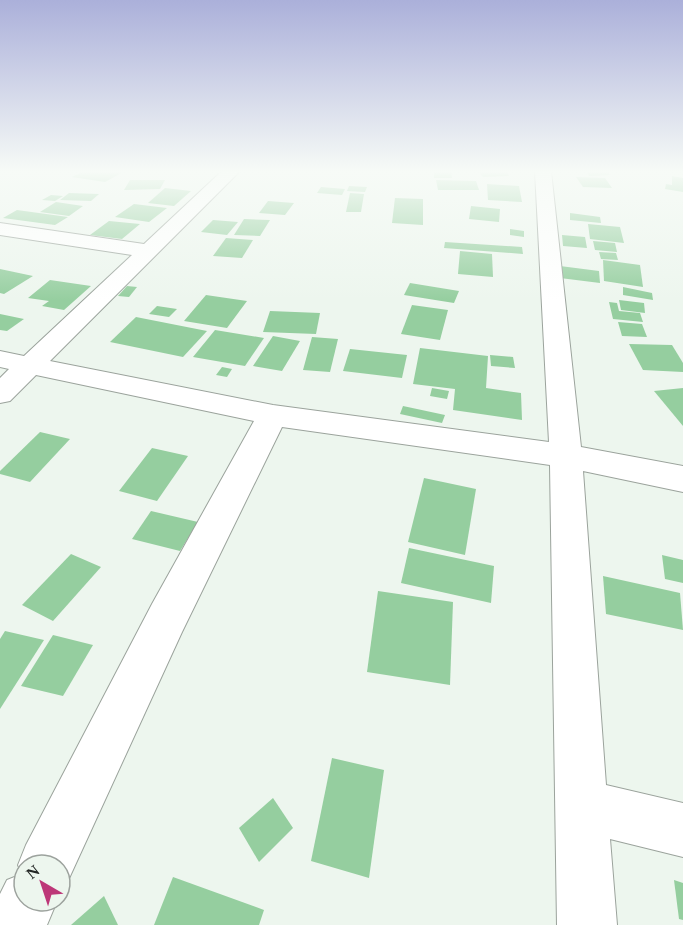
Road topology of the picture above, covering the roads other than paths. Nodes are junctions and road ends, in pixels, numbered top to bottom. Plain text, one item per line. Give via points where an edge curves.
1 (186, 214) edge
2 (546, 214) edge
3 (0, 229) edge
4 (147, 251) junction
5 (0, 359) edge
6 (30, 365) junction
7 (0, 394) edge
8 (273, 415) junction
9 (566, 456) junction
10 (683, 479) edge
11 (582, 805) junction
12 (683, 830) edge
13 (52, 853) edge
14 (587, 925) edge

1 - 4 street
2 - 9 street
3 - 4 street
4 - 6 street
5 - 6 street
6 - 7 street
6 - 8 street
8 - 9 street
8 - 13 street via 167,618
9 - 10 street
9 - 11 street
11 - 12 street
11 - 14 street

